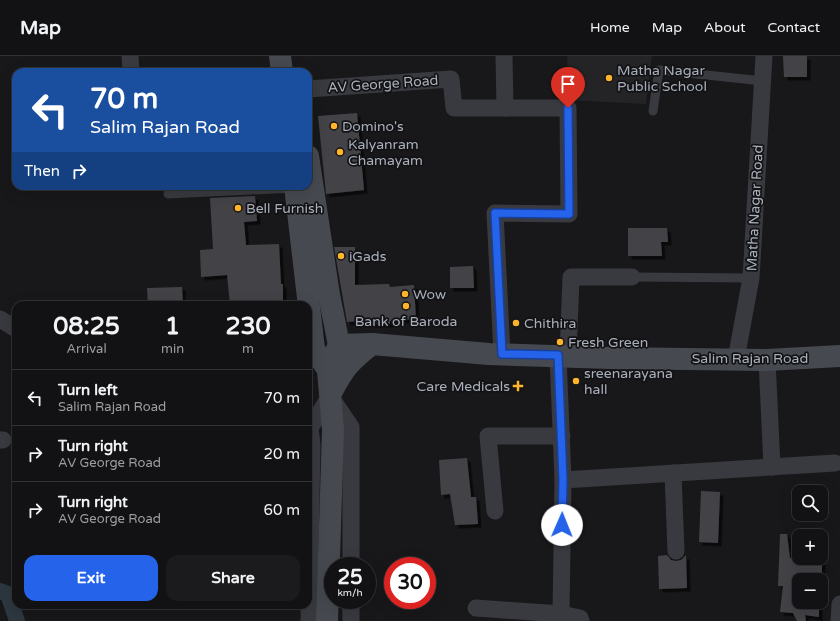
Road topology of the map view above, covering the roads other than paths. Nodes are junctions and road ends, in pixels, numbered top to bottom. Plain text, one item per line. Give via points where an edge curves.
1 (280, 56) edge
2 (295, 56) edge
3 (504, 56) edge
4 (764, 56) edge
5 (282, 68) edge
6 (296, 68) edge
7 (763, 81) junction
8 (312, 89) edge
9 (505, 108) junction
10 (653, 111) dead end
11 (312, 182) edge
12 (241, 190) edge
13 (295, 190) edge
14 (168, 194) dead end
15 (632, 277) joint
16 (751, 278) junction
17 (306, 301) edge
18 (0, 319) edge
19 (12, 326) edge
20 (372, 344) junction
21 (339, 346) junction
22 (312, 350) edge
23 (502, 354) junction
24 (563, 356) junction
25 (840, 356) edge
26 (736, 359) junction
27 (767, 360) junction
28 (328, 370) junction
29 (330, 396) junction
30 (312, 425) edge
31 (562, 436) junction
32 (835, 463) dead end
33 (772, 467) junction
34 (673, 473) junction
35 (563, 480) junction
36 (495, 511) dead end
37 (676, 551) dead end
38 (351, 557) edge
39 (840, 604) edge
40 (476, 608) dead end
41 (309, 609) edge
42 (351, 609) edge
43 (560, 614) junction
44 (309, 621) edge
45 (327, 621) edge
46 (350, 621) edge
47 (581, 621) edge
48 (839, 621) edge

1 - 5 main road
2 - 6 main road
3 - 9 street
4 - 7 street, Matha Nagar Road
7 - 10 lane via 659,70
7 - 16 street, Matha Nagar Road
8 - 9 street, AV George Road via 451,79 454,108
9 - 23 street, AV George Road via 568,108 569,214 495,213
11 - 21 main road
12 - 14 lane
13 - 17 main road
15 - 16 lane
15 - 24 street via 571,277
16 - 26 street, Matha Nagar Road
18 - 19 street
20 - 21 main road, Salim Rajan Road
20 - 23 main road, Salim Rajan Road
20 - 29 main road via 347,366
21 - 28 main road
22 - 28 main road
23 - 24 main road, Salim Rajan Road
24 - 26 main road, Salim Rajan Road
24 - 31 street
25 - 27 main road, Salim Rajan Road
26 - 27 main road, Salim Rajan Road
27 - 33 street
28 - 29 main road
29 - 30 street
29 - 38 street via 351,427
29 - 45 main road via 333,430
31 - 35 street
31 - 36 street via 488,436
32 - 33 street
33 - 34 street
34 - 35 street
34 - 37 street
35 - 43 street
39 - 48 street
40 - 43 street
41 - 44 street
42 - 46 street
43 - 47 street via 580,618

